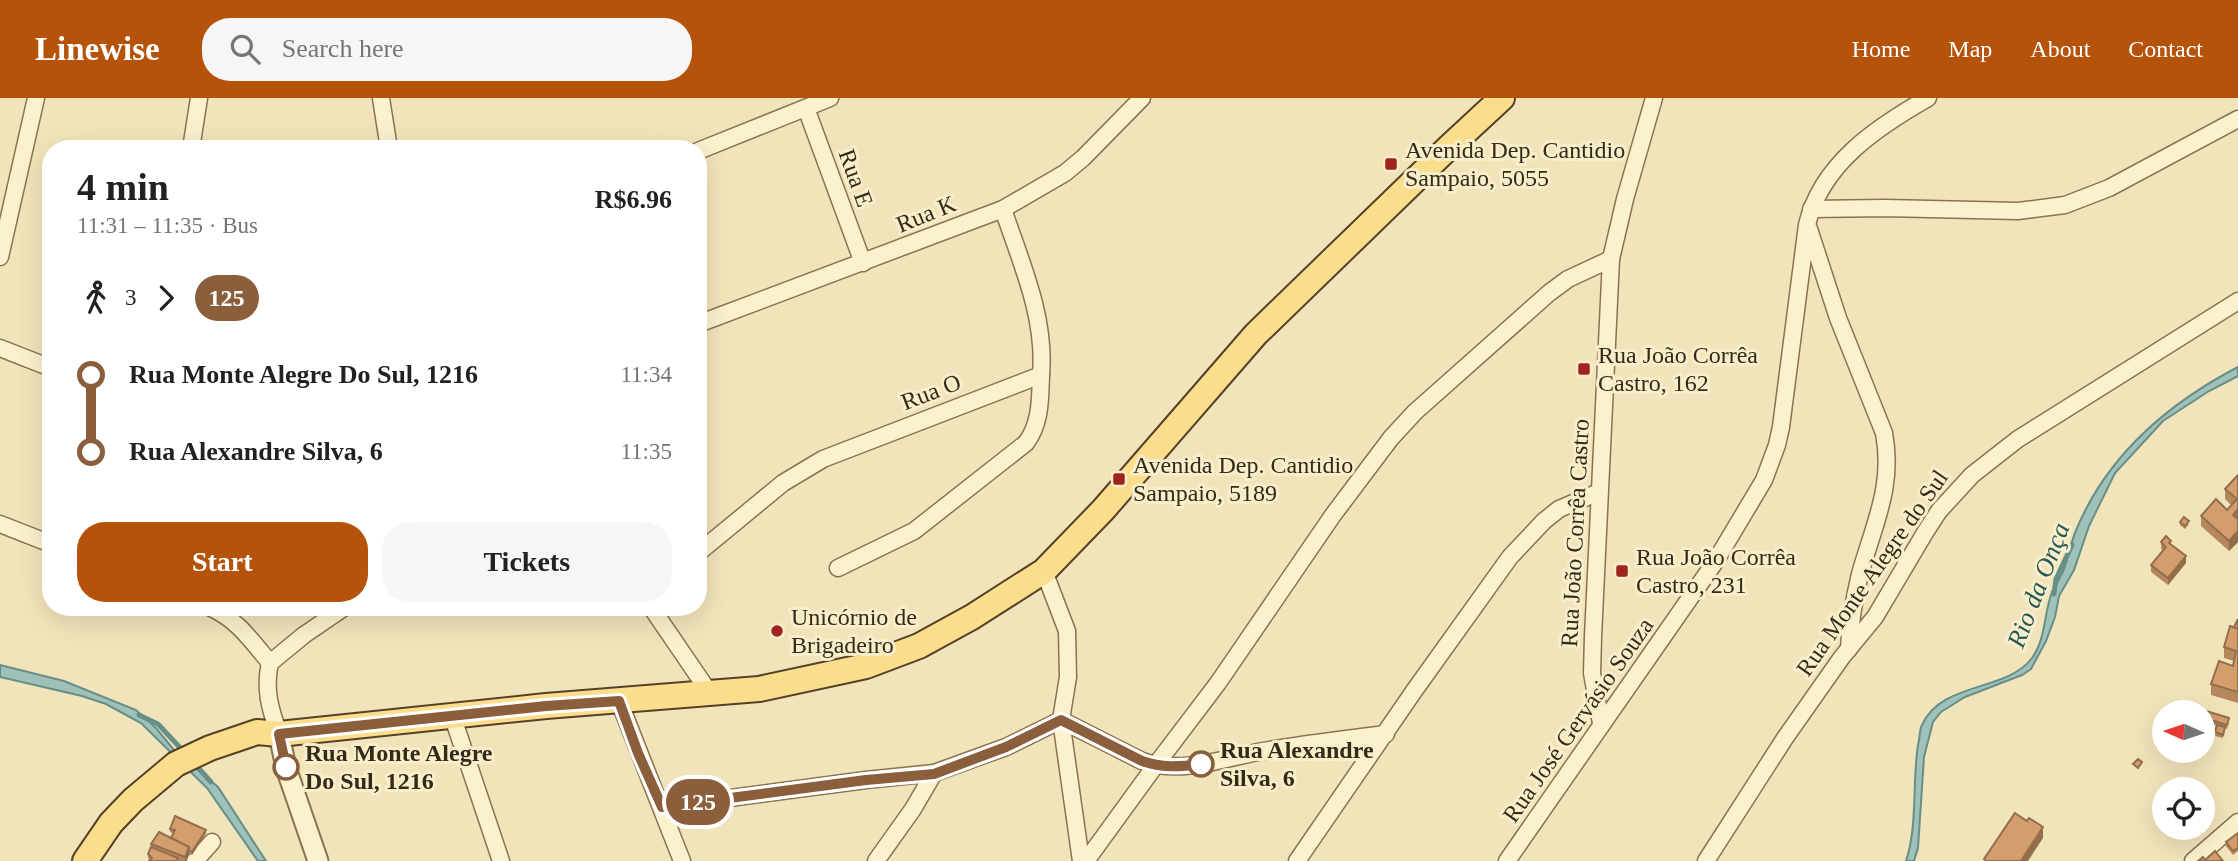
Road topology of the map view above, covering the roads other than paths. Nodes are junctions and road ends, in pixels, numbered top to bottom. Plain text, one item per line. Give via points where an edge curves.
1 (36, 98) edge
2 (199, 98) edge
3 (830, 98) edge
4 (1142, 98) edge
5 (1502, 98) edge
6 (1654, 98) edge
7 (1928, 98) edge
8 (386, 100) edge
9 (806, 108) junction
10 (2238, 119) edge
11 (192, 140) edge
12 (388, 140) edge
13 (707, 147) edge
14 (1003, 209) junction
15 (1809, 217) junction
16 (0, 257) edge
17 (1611, 260) junction
18 (863, 263) junction
19 (2238, 301) edge
20 (707, 321) edge
21 (0, 348) edge
22 (42, 364) edge
23 (1041, 375) junction
24 (1599, 492) junction
25 (0, 524) edge
26 (42, 540) edge
27 (707, 546) edge
28 (838, 568) dead end
29 (1044, 571) junction
30 (228, 616) edge
31 (332, 616) edge
32 (657, 616) edge
33 (1849, 649) junction
34 (270, 663) junction
35 (709, 692) junction
36 (619, 701) junction
37 (452, 715) junction
38 (1061, 720) junction
39 (1601, 723) junction
40 (279, 734) junction
41 (1386, 734) junction
42 (1155, 765) junction
43 (934, 774) junction
44 (662, 807) junction
45 (2238, 822) edge
46 (212, 842) dead end
47 (85, 861) edge
48 (195, 861) edge
49 (318, 861) edge
50 (501, 861) edge
51 (682, 861) edge
52 (876, 861) edge
53 (1081, 861) edge
54 (1086, 861) edge
55 (1297, 861) edge
56 (1507, 861) edge
57 (1706, 861) edge
58 (2193, 861) edge

1 - 16 street
2 - 11 street
3 - 9 street
4 - 14 street, Rua K via 1065,173
5 - 29 main road via 1256,334
6 - 17 street, Rua João Corrêa Castro
7 - 15 street, Rua José Gervásio Souza via 1894,118 1841,161 1827,177
8 - 12 street
9 - 13 street
9 - 18 street, Rua E
10 - 15 street via 2109,188 2065,205 2018,211 1885,208
14 - 18 street, Rua K
14 - 23 street via 1038,317
15 - 33 street via 1838,318 1887,450 1886,490 1854,602
15 - 39 street, Rua José Gervásio Souza via 1781,427 1771,462 1715,562
17 - 24 street, Rua João Corrêa Castro
17 - 42 street via 1567,279 1549,293 1391,438 1219,683
18 - 20 street, Rua K
19 - 33 street, Rua Monte Alegre do Sul via 2018,439 1972,475 1940,511 1875,617
21 - 22 street
23 - 27 street, Rua O via 823,459 783,483
23 - 28 street via 1038,417 1026,443 915,531
24 - 39 street, Rua João Corrêa Castro via 1592,673
24 - 41 street via 1559,509 1510,557
25 - 26 street
29 - 35 main road via 919,646 866,666 760,689
29 - 38 street via 1066,631 1068,677
30 - 34 street
31 - 34 street
32 - 35 street
33 - 57 street, Rua Monte Alegre do Sul
34 - 40 street via 268,704
35 - 36 main road
36 - 37 main road
36 - 44 street
37 - 40 main road
37 - 50 street
38 - 42 street
38 - 43 street
38 - 53 street
39 - 56 street, Rua José Gervásio Souza
40 - 47 main road via 257,732 176,764 111,823
40 - 49 street
41 - 42 street via 1175,768
41 - 55 street
42 - 54 street
43 - 44 street
43 - 52 street
44 - 51 street
45 - 58 street
46 - 48 street

